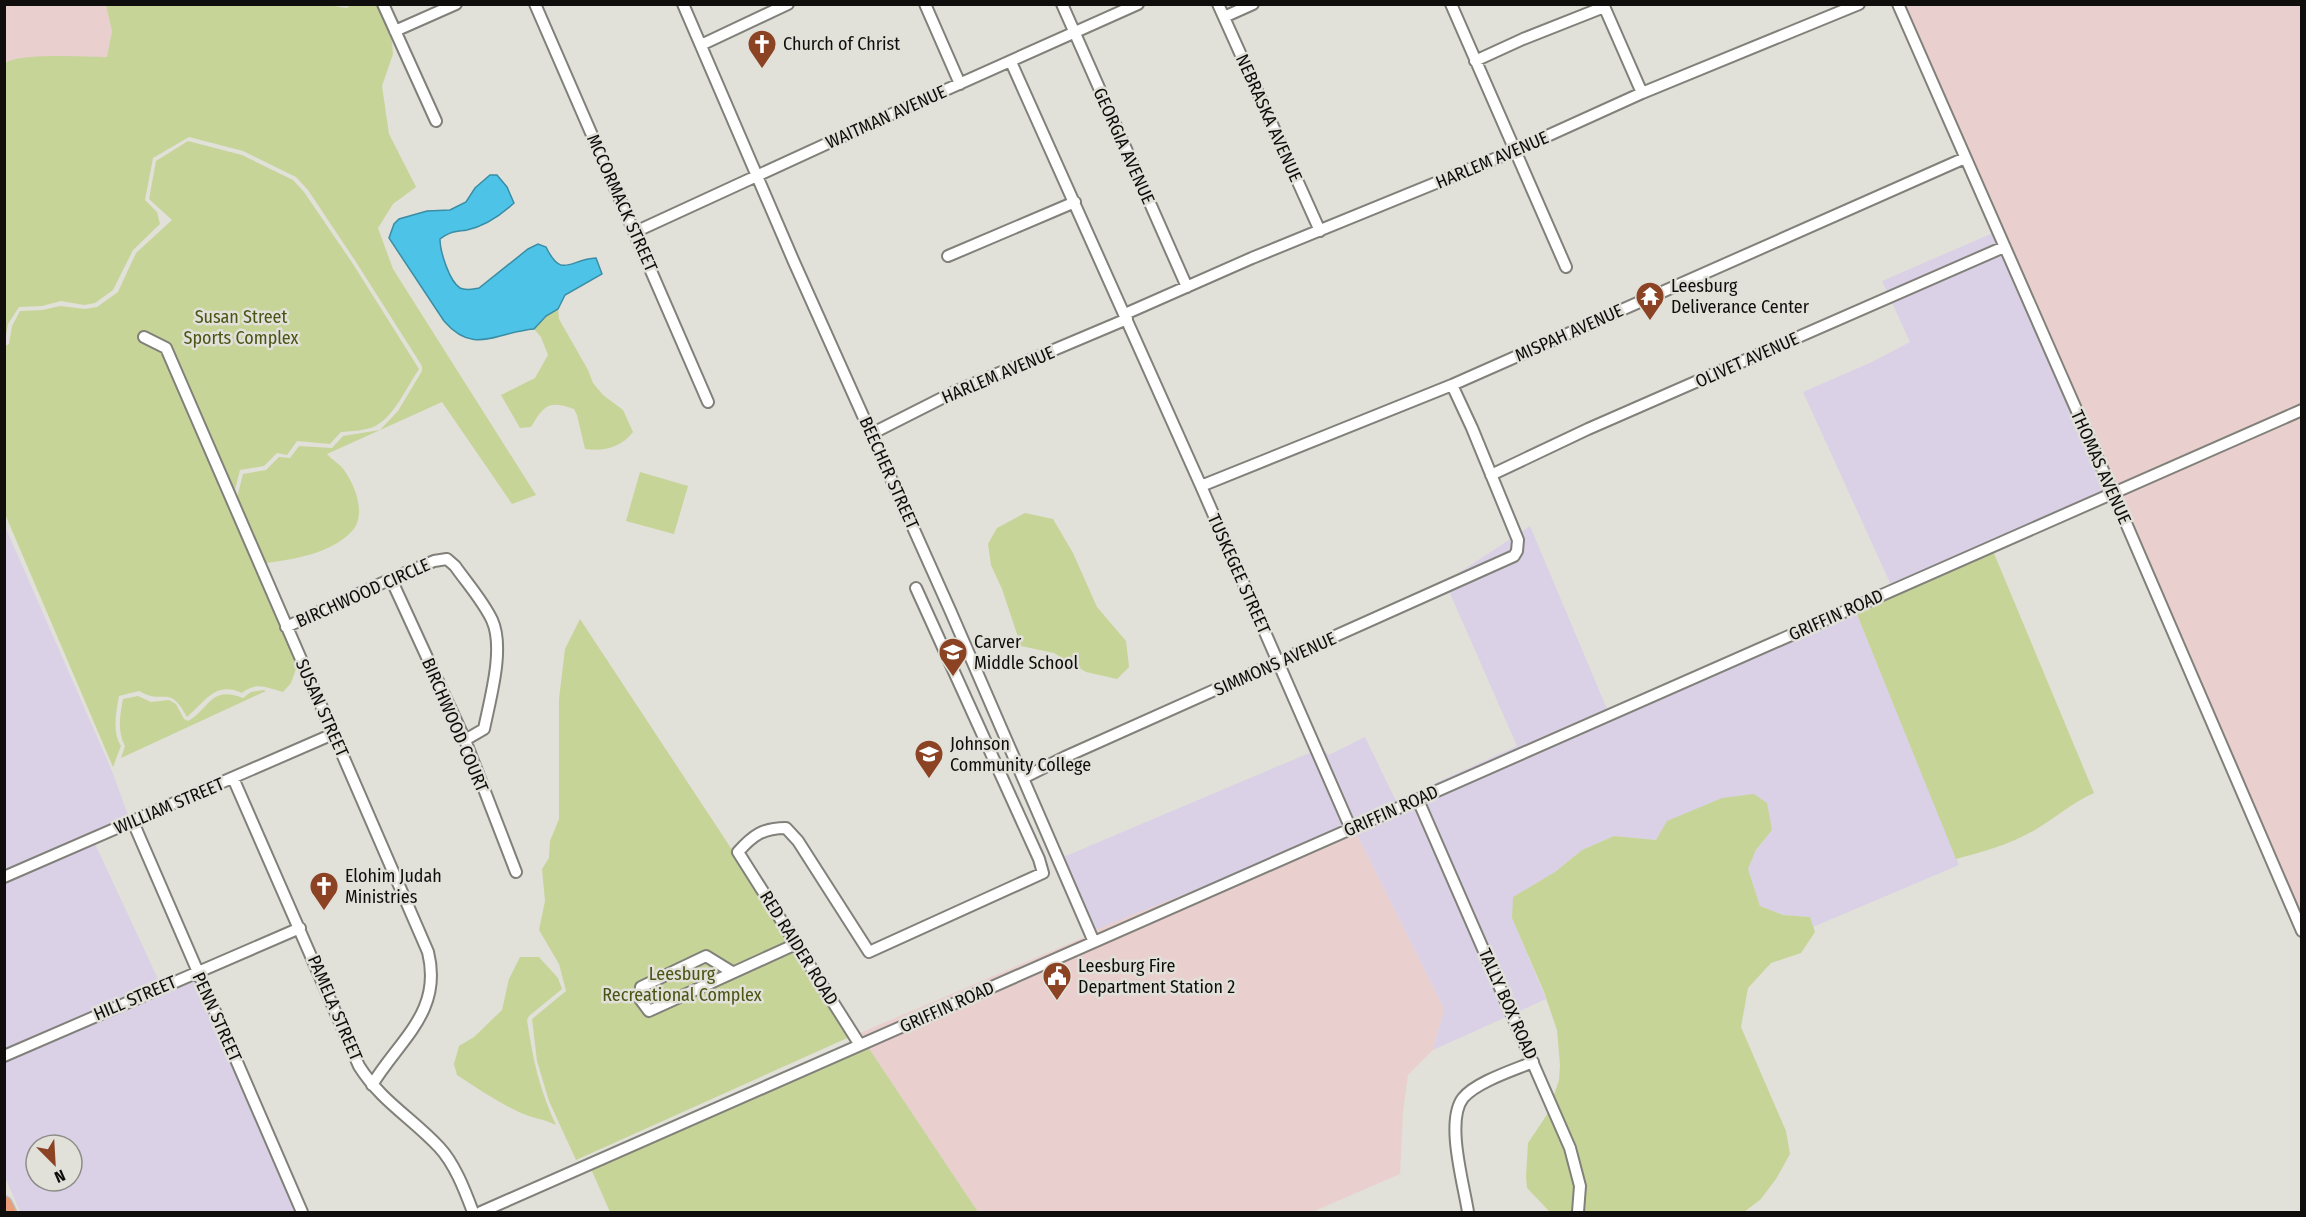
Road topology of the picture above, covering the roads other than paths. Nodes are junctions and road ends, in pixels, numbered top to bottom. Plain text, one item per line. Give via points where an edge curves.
1 (383, 4) edge
2 (456, 4) edge
3 (535, 4) edge
4 (683, 4) edge
5 (788, 4) edge
6 (925, 4) edge
7 (1062, 4) edge
8 (1138, 4) edge
9 (1218, 4) edge
10 (1254, 4) edge
11 (1450, 4) edge
12 (1859, 4) edge
13 (1898, 4) edge
14 (1604, 6) edge
15 (1224, 17) junction
16 (395, 31) junction
17 (1074, 33) junction
18 (701, 45) junction
19 (1475, 61) junction
20 (1011, 62) junction
21 (960, 84) junction
22 (1642, 93) junction
23 (436, 121) dead end
24 (1514, 152) junction
25 (1965, 158) junction
26 (756, 175) junction
27 (1075, 202) junction
28 (1320, 231) junction
29 (635, 232) junction
30 (2004, 247) junction
31 (948, 256) dead end
32 (1566, 267) dead end
33 (1187, 287) junction
34 (1126, 316) junction
35 (144, 337) dead end
36 (1452, 385) junction
37 (708, 402) dead end
38 (2301, 410) edge
39 (871, 434) junction
40 (1491, 475) junction
41 (1201, 486) junction
42 (2113, 493) junction
43 (391, 579) junction
44 (916, 588) dead end
45 (286, 627) junction
46 (1279, 663) junction
47 (333, 734) junction
48 (465, 740) junction
49 (233, 778) junction
50 (1023, 778) junction
51 (1418, 800) junction
52 (133, 822) junction
53 (1352, 829) junction
54 (516, 872) dead end
55 (4, 877) edge
56 (300, 928) junction
57 (2301, 931) edge
58 (1094, 942) junction
59 (796, 944) junction
60 (197, 972) junction
61 (732, 972) junction
62 (860, 1045) junction
63 (4, 1056) edge
64 (1533, 1062) junction
65 (372, 1085) junction
66 (4, 1204) edge
67 (8, 1212) edge
68 (302, 1212) edge
69 (473, 1212) edge
70 (481, 1212) edge
71 (1468, 1212) edge
72 (1578, 1212) edge

1 - 16 street
2 - 16 street
3 - 29 street, MCCORMACK STREET
4 - 18 street, BEECHER STREET
5 - 18 street
6 - 21 street
7 - 17 street, GEORGIA AVENUE
8 - 17 street, WAITMAN AVENUE
9 - 15 street, NEBRASKA AVENUE
10 - 15 street
11 - 19 street
12 - 22 street, HARLEM AVENUE
13 - 25 street, THOMAS AVENUE
14 - 19 street
14 - 22 street
15 - 28 street, NEBRASKA AVENUE
16 - 23 street
17 - 20 street, WAITMAN AVENUE
17 - 33 street, GEORGIA AVENUE
18 - 26 street, BEECHER STREET
19 - 24 street
20 - 21 street, WAITMAN AVENUE
20 - 27 street, TUSKEGEE STREET
21 - 26 street, WAITMAN AVENUE
22 - 24 street, HARLEM AVENUE
24 - 28 street, HARLEM AVENUE
24 - 32 street
25 - 30 street, THOMAS AVENUE
25 - 36 street, MISPAH AVENUE
26 - 29 street, WAITMAN AVENUE
26 - 39 street, BEECHER STREET
27 - 31 street
27 - 34 street, TUSKEGEE STREET
28 - 33 street, HARLEM AVENUE
29 - 37 street, MCCORMACK STREET
30 - 40 street, OLIVET AVENUE
30 - 42 street, THOMAS AVENUE
33 - 34 street, HARLEM AVENUE
34 - 39 street, HARLEM AVENUE via 954,392
34 - 41 street, TUSKEGEE STREET
35 - 45 street, SUSAN STREET via 166,348
36 - 40 street
36 - 41 street, MISPAH AVENUE
38 - 42 street, GRIFFIN ROAD
39 - 50 street, BEECHER STREET
40 - 46 street, SIMMONS AVENUE via 1518,543 1510,560
41 - 46 street, TUSKEGEE STREET
42 - 51 street, GRIFFIN ROAD
42 - 57 street, THOMAS AVENUE
43 - 45 street, BIRCHWOOD CIRCLE
43 - 48 street, BIRCHWOOD COURT
43 - 48 street, BIRCHWOOD CIRCLE via 447,559 456,566 492,620 497,640 484,729
44 - 59 street, RED RAIDER ROAD via 1043,873 869,952 798,841 786,828 771,828 751,838 738,852
45 - 47 street, SUSAN STREET
46 - 50 street, SIMMONS AVENUE
46 - 53 street, TUSKEGEE STREET
47 - 49 street, WILLIAM STREET
47 - 65 street, SUSAN STREET via 430,960 430,991 420,1019
48 - 54 street, BIRCHWOOD COURT
49 - 52 street, WILLIAM STREET
49 - 56 street, PAMELA STREET
50 - 58 street, BEECHER STREET
51 - 53 street, GRIFFIN ROAD
51 - 64 street, TALLY BOX ROAD
52 - 55 street, WILLIAM STREET
52 - 60 street, PENN STREET
53 - 58 street, GRIFFIN ROAD
56 - 60 street, HILL STREET
56 - 65 street, PAMELA STREET via 359,1066
58 - 62 street, GRIFFIN ROAD
59 - 61 street
59 - 62 street, RED RAIDER ROAD
60 - 63 street, HILL STREET
60 - 68 street, PENN STREET
61 - 61 street via 649,1011 639,999 641,987 706,956
62 - 70 street, GRIFFIN ROAD
64 - 71 street via 1480,1086 1460,1104 1456,1138
64 - 72 street, TALLY BOX ROAD via 1576,1166 1580,1186
65 - 69 street, PAMELA STREET via 446,1155
66 - 67 highway

